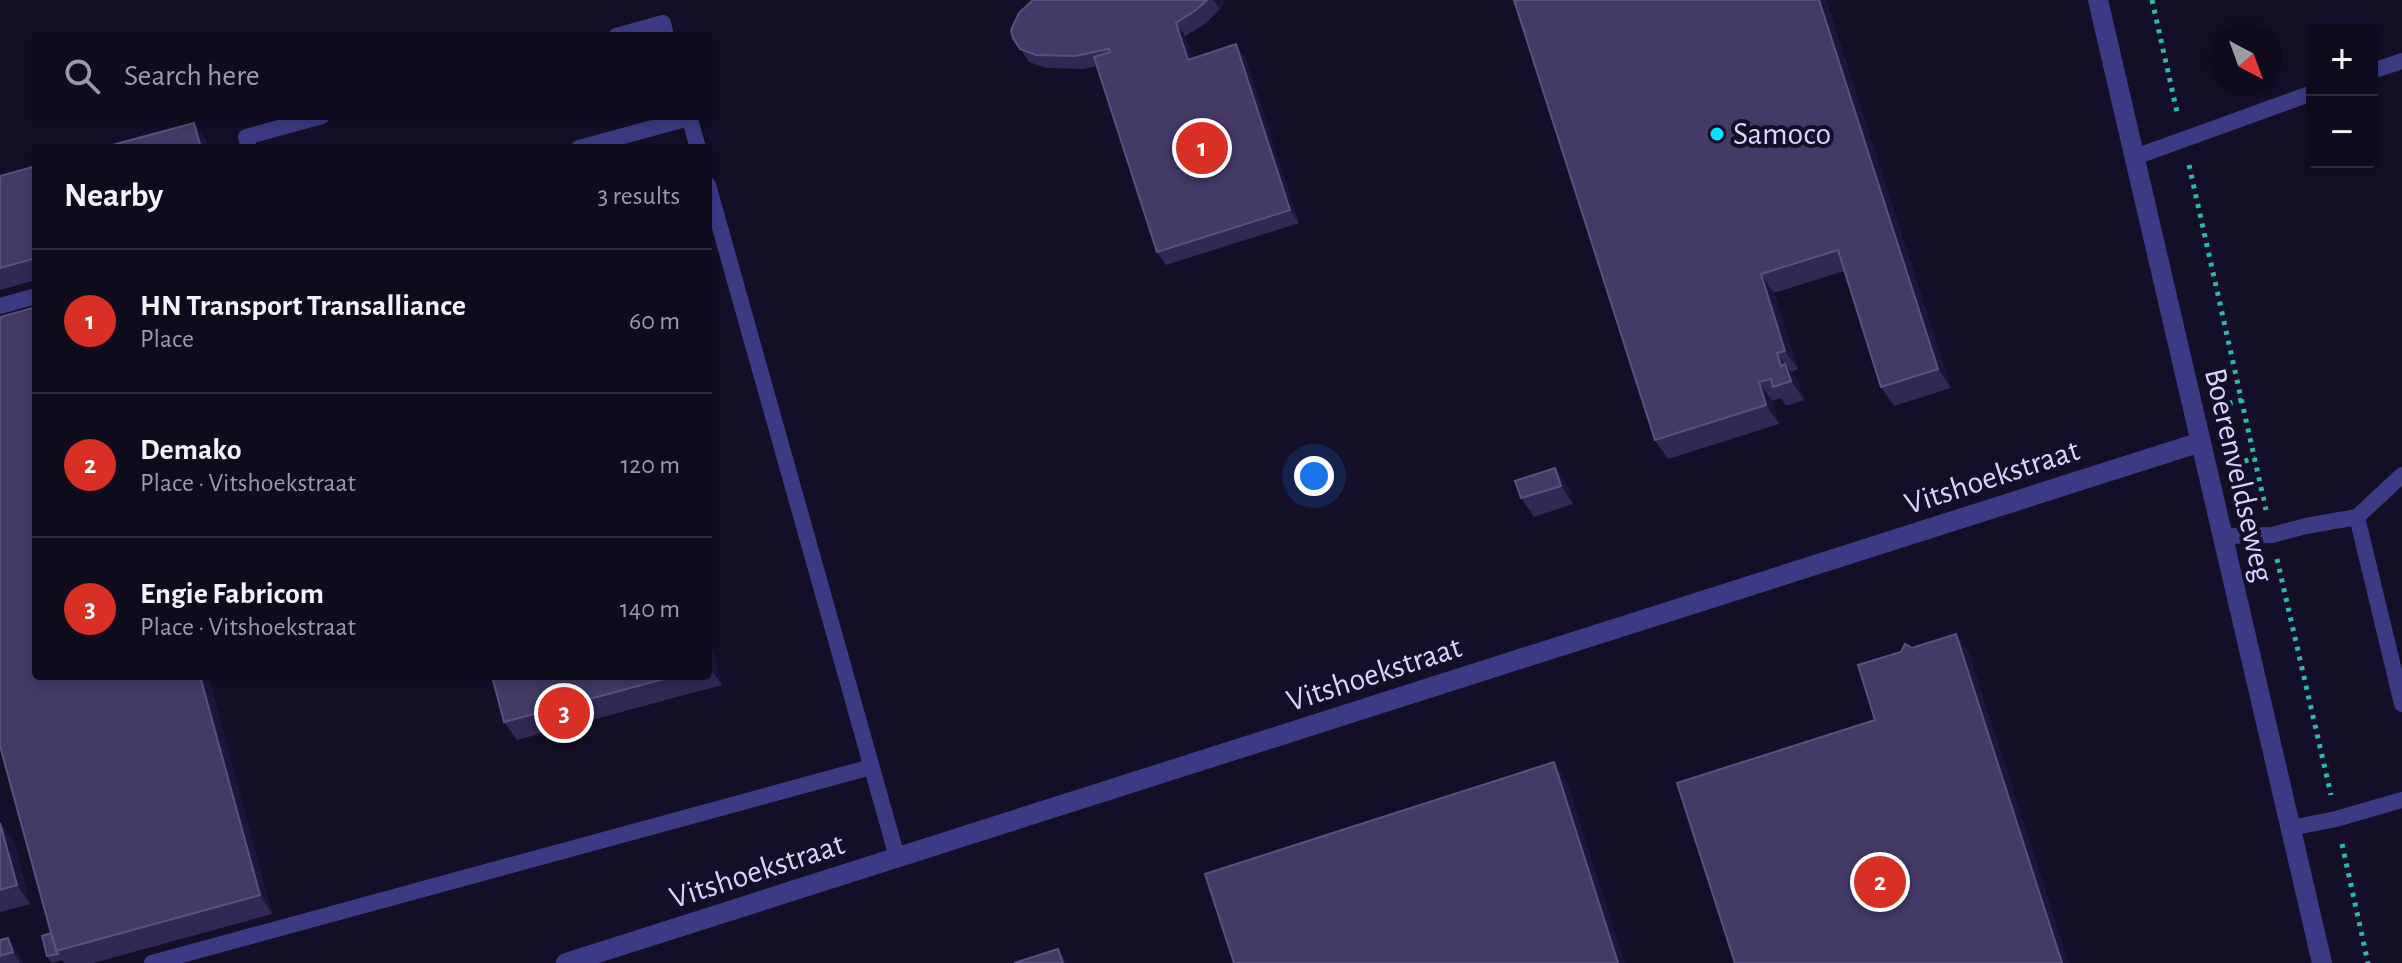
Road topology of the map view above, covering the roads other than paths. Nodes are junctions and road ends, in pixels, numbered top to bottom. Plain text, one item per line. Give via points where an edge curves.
1 (2098, 0) edge
2 (630, 32) edge
3 (665, 32) edge
4 (2402, 61) edge
5 (2378, 69) edge
6 (2306, 95) edge
7 (308, 120) edge
8 (678, 120) edge
9 (690, 120) edge
10 (248, 144) edge
11 (593, 144) edge
12 (697, 144) edge
13 (2135, 157) junction
14 (712, 199) edge
15 (32, 297) edge
16 (0, 306) edge
17 (2201, 442) junction
18 (2402, 475) edge
19 (2357, 517) junction
20 (2223, 536) junction
21 (2402, 704) edge
22 (871, 767) junction
23 (2402, 800) edge
24 (2291, 828) junction
25 (897, 857) junction
26 (152, 963) edge
27 (566, 963) edge
28 (2322, 963) edge

1 - 13 street, Boerenveldseweg
2 - 3 lane via 663,23
4 - 5 lane
6 - 13 lane
7 - 10 lane via 246,137
8 - 11 lane
9 - 12 lane
13 - 17 street, Boerenveldseweg
14 - 22 lane
15 - 16 lane
17 - 20 street, Boerenveldseweg
17 - 25 street, Vitshoekstraat
18 - 19 lane
19 - 20 lane via 2272,535
19 - 21 lane
20 - 24 street, Boerenveldseweg
22 - 25 lane
22 - 26 lane
23 - 24 lane
24 - 28 street, Boerenveldseweg
25 - 27 street, Vitshoekstraat

